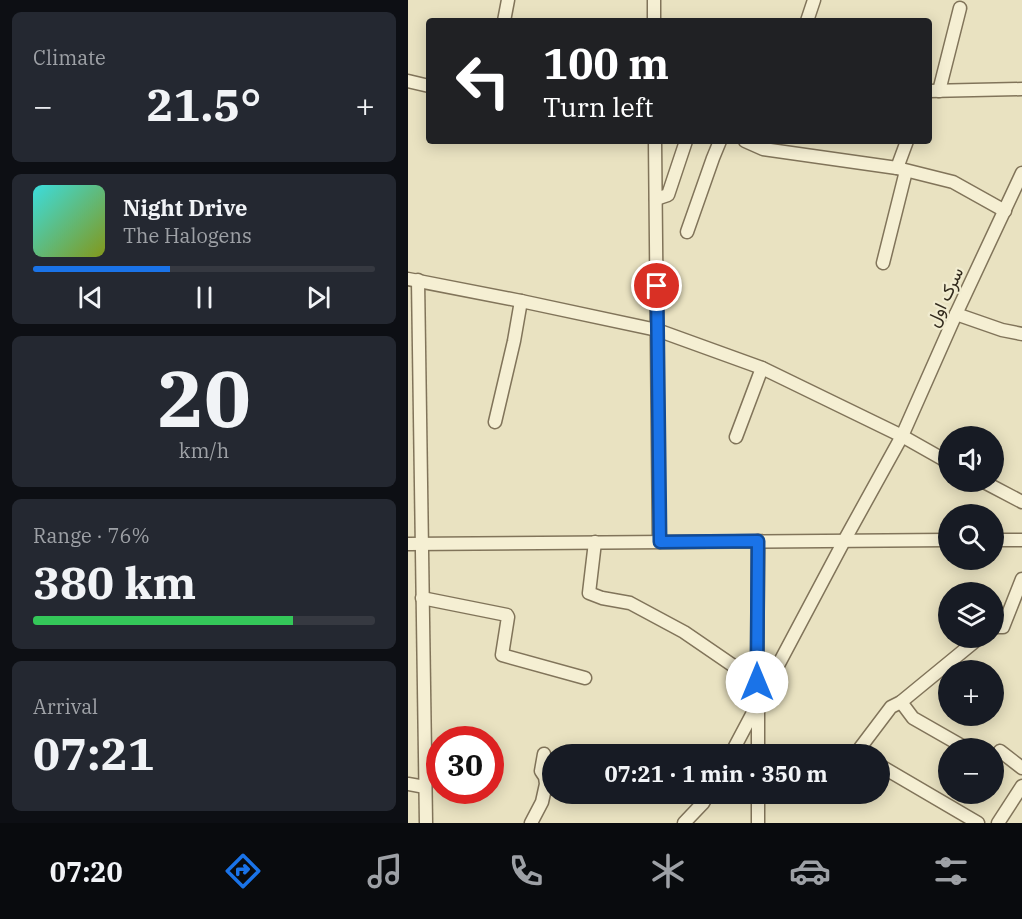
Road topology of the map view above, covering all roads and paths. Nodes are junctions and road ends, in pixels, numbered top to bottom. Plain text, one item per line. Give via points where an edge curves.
1 (508, 0) edge
2 (654, 0) edge
3 (814, 0) edge
4 (960, 8) dead end
5 (505, 18) edge
6 (654, 18) edge
7 (808, 18) edge
8 (408, 81) edge
9 (426, 85) edge
10 (1022, 89) edge
11 (934, 91) edge
12 (655, 144) edge
13 (685, 144) edge
14 (719, 144) edge
15 (906, 144) edge
16 (764, 145) edge
17 (902, 169) junction
18 (1022, 173) edge
19 (656, 199) junction
20 (1005, 211) junction
21 (687, 232) dead end
22 (883, 263) dead end
23 (413, 280) edge
24 (521, 301) junction
25 (956, 314) junction
26 (657, 330) junction
27 (1022, 334) edge
28 (762, 368) junction
29 (495, 422) dead end
30 (902, 436) junction
31 (736, 437) dead end
32 (938, 456) edge
33 (1003, 492) edge
34 (1022, 502) edge
35 (938, 540) edge
36 (1004, 540) edge
37 (1022, 540) edge
38 (758, 541) junction
39 (844, 541) junction
40 (595, 542) junction
41 (660, 542) junction
42 (422, 543) junction
43 (408, 544) edge
44 (1022, 579) edge
45 (422, 598) junction
46 (1004, 624) edge
47 (967, 648) edge
48 (585, 678) dead end
49 (757, 682) junction
50 (901, 702) junction
51 (758, 705) junction
52 (948, 738) edge
53 (737, 744) edge
54 (758, 744) edge
55 (863, 744) edge
56 (1004, 754) edge
57 (1022, 768) edge
58 (890, 771) edge
59 (408, 784) edge
60 (1022, 786) edge
61 (425, 787) junction
62 (542, 802) edge
63 (702, 804) edge
64 (758, 804) edge
65 (426, 823) edge
66 (531, 823) edge
67 (684, 823) edge
68 (758, 823) edge
69 (978, 823) edge
70 (998, 823) edge

1 - 5 street
2 - 6 street
3 - 7 street
4 - 11 street
8 - 9 street
10 - 11 street
12 - 19 street
13 - 19 street via 668,195
14 - 21 street
15 - 17 street
16 - 17 street
17 - 20 street via 953,182
17 - 22 street
18 - 20 street, سرک اول
19 - 26 street
20 - 25 street, سرک اول
23 - 24 street
23 - 42 street
24 - 26 street
24 - 29 street
25 - 27 street
25 - 30 street, سرک اول
26 - 28 street
26 - 41 street
28 - 30 street
28 - 31 street
30 - 32 street
30 - 39 street, سرک اول
33 - 34 street
35 - 39 street
36 - 37 street
38 - 39 street
38 - 41 street
38 - 49 street
39 - 51 street, سرک اول
40 - 41 street
40 - 42 street
40 - 49 street via 589,593 630,603 684,632
42 - 43 street
42 - 45 street
44 - 46 street
45 - 48 street via 507,615 502,655
45 - 61 street
47 - 50 street
49 - 51 street
50 - 52 street via 913,718
50 - 55 street via 891,707
51 - 53 street, سرک اول
51 - 54 street
56 - 57 street
58 - 69 street
59 - 61 street
60 - 70 street
61 - 65 street
62 - 66 street
63 - 67 street
64 - 68 street

